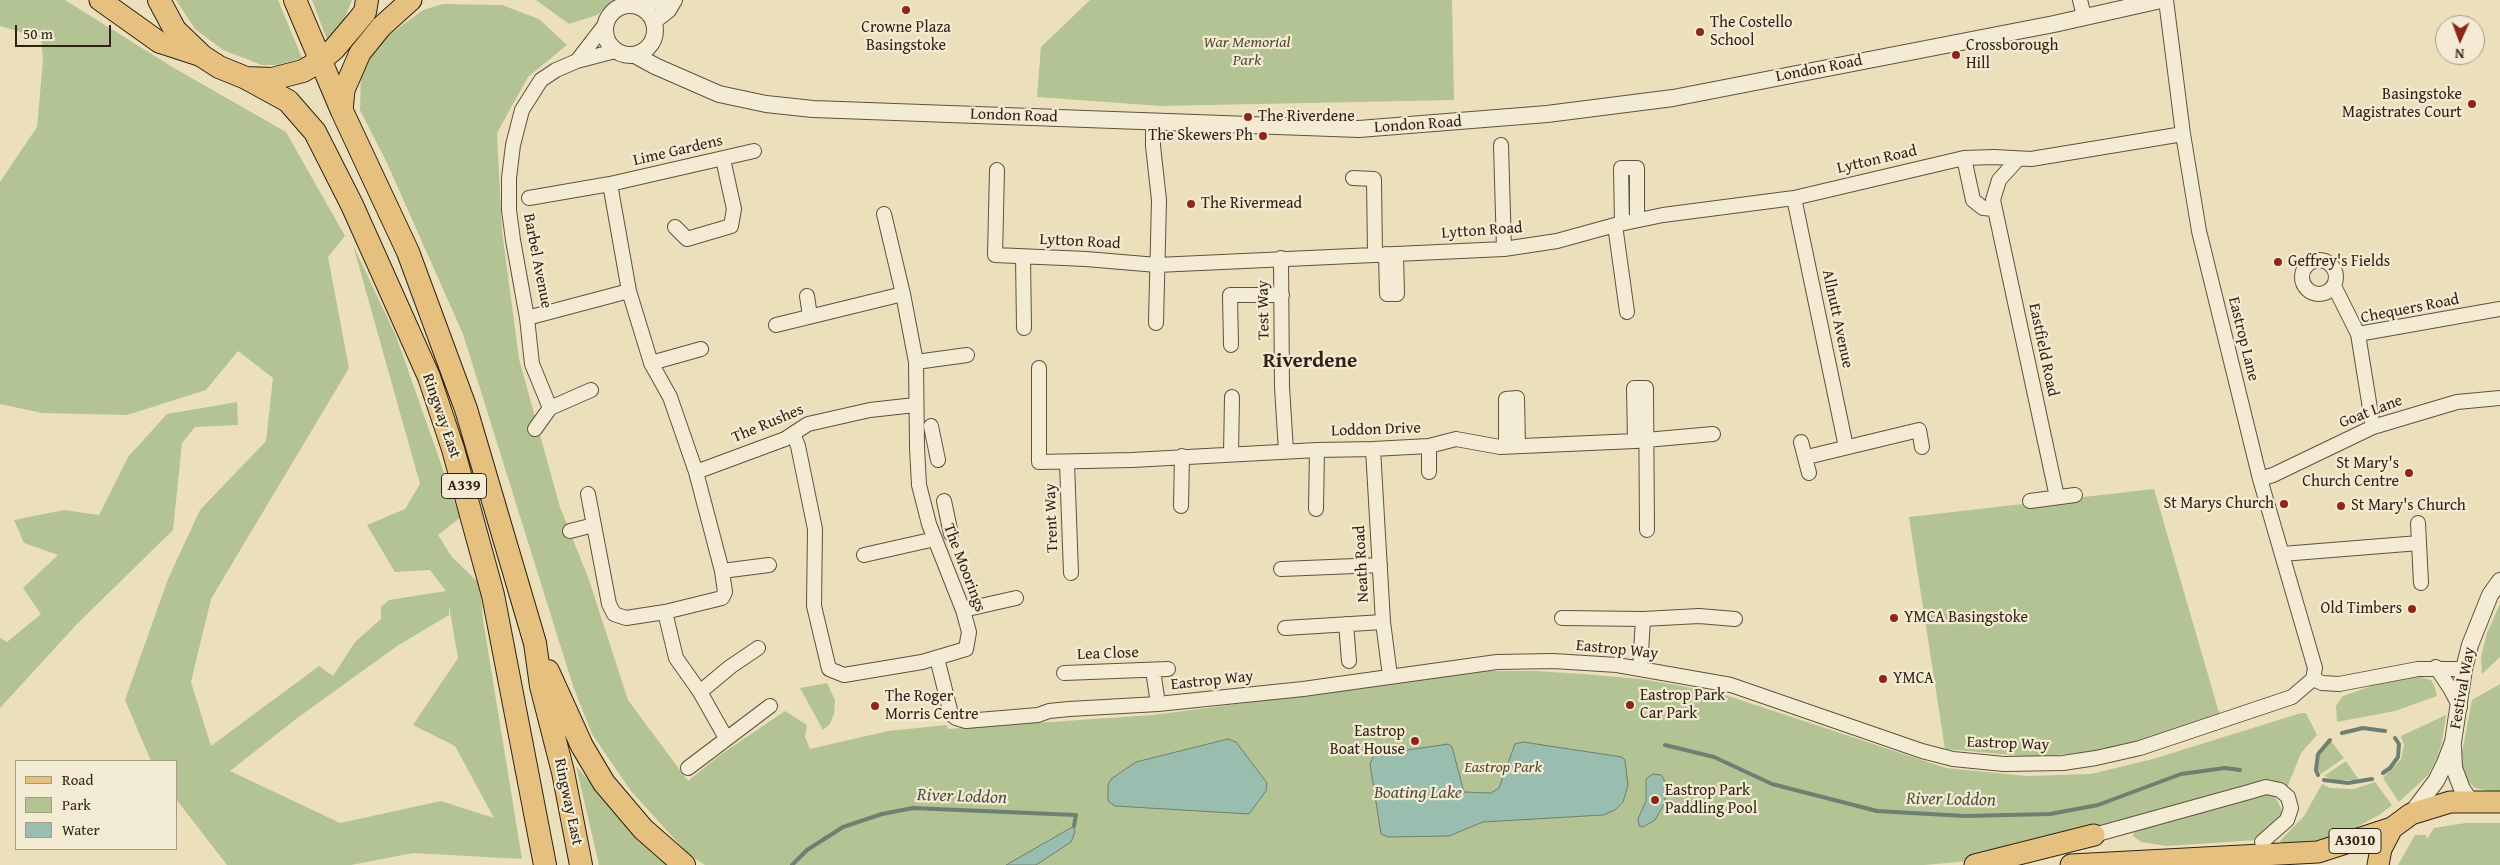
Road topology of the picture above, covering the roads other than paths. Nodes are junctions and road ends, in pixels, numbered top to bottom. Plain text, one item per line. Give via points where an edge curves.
1 (100, 0) edge
2 (158, 0) edge
3 (295, 0) edge
4 (411, 0) edge
5 (660, 0) edge
6 (674, 0) edge
7 (2161, 0) edge
8 (2166, 0) edge
9 (370, 4) edge
10 (636, 5) junction
11 (2082, 8) edge
12 (604, 26) junction
13 (654, 29) junction
14 (616, 51) junction
15 (635, 55) junction
16 (202, 56) junction
17 (320, 61) junction
18 (577, 61) junction
19 (671, 72) junction
20 (246, 78) junction
21 (342, 111) junction
22 (1154, 121) junction
23 (2183, 134) junction
24 (1501, 145) dead end
25 (754, 151) dead end
26 (1964, 158) junction
27 (723, 159) junction
28 (2018, 159) junction
29 (997, 170) dead end
30 (1353, 178) dead end
31 (610, 184) junction
32 (529, 198) dead end
33 (1794, 198) junction
34 (1994, 210) junction
35 (884, 214) dead end
36 (1637, 220) junction
37 (1619, 224) junction
38 (675, 227) dead end
39 (1504, 249) junction
40 (1386, 254) junction
41 (1023, 257) junction
42 (1281, 258) junction
43 (1156, 265) junction
44 (2334, 286) dead end
45 (630, 291) junction
46 (903, 294) junction
47 (1282, 295) junction
48 (807, 296) dead end
49 (2500, 309) edge
50 (1627, 312) dead end
51 (810, 316) junction
52 (527, 318) junction
53 (1156, 323) dead end
54 (776, 325) dead end
55 (1024, 328) dead end
56 (2358, 334) junction
57 (1231, 345) dead end
58 (701, 349) dead end
59 (967, 355) dead end
60 (916, 362) junction
61 (651, 363) junction
62 (1039, 368) dead end
63 (591, 390) dead end
64 (1232, 397) dead end
65 (2500, 398) edge
66 (915, 405) junction
67 (550, 408) junction
68 (931, 426) dead end
69 (2373, 427) junction
70 (535, 429) dead end
71 (793, 434) junction
72 (1712, 434) dead end
73 (1641, 440) junction
74 (1801, 442) dead end
75 (934, 444) junction
76 (1429, 446) junction
77 (1846, 447) junction
78 (1922, 447) dead end
79 (916, 448) junction
80 (1317, 450) junction
81 (1373, 450) junction
82 (1286, 451) junction
83 (1231, 454) junction
84 (1182, 456) junction
85 (1807, 457) junction
86 (938, 460) dead end
87 (1067, 463) junction
88 (696, 472) junction
89 (1429, 472) dead end
90 (1809, 473) dead end
91 (2260, 478) junction
92 (588, 494) dead end
93 (2075, 495) dead end
94 (2057, 497) junction
95 (944, 501) dead end
96 (2030, 501) dead end
97 (1181, 506) dead end
98 (1316, 509) dead end
99 (947, 516) junction
100 (2418, 523) dead end
101 (929, 524) junction
102 (594, 525) junction
103 (1647, 530) dead end
104 (570, 531) dead end
105 (951, 534) dead end
106 (935, 539) junction
107 (2419, 543) junction
108 (864, 554) dead end
109 (2282, 554) junction
110 (769, 565) dead end
111 (1380, 566) junction
112 (1280, 570) dead end
113 (722, 571) junction
114 (1071, 573) dead end
115 (2500, 581) edge
116 (2421, 583) dead end
117 (1016, 598) dead end
118 (963, 610) junction
119 (665, 612) junction
120 (1562, 618) dead end
121 (1643, 619) junction
122 (1735, 619) dead end
123 (1383, 622) junction
124 (1346, 624) junction
125 (1285, 628) dead end
126 (535, 643) junction
127 (758, 648) dead end
128 (937, 658) junction
129 (1349, 661) dead end
130 (2436, 667) junction
131 (1640, 668) junction
132 (2464, 669) junction
133 (1153, 670) junction
134 (1168, 670) dead end
135 (1064, 673) dead end
136 (1390, 676) junction
137 (2313, 679) junction
138 (700, 692) junction
139 (1158, 704) junction
140 (770, 706) dead end
141 (2460, 707) junction
142 (726, 738) junction
143 (2453, 742) junction
144 (688, 768) dead end
145 (2471, 802) junction
146 (2500, 802) edge
147 (2411, 814) junction
148 (2392, 828) junction
149 (2094, 835) joint
150 (2262, 842) dead end
151 (580, 858) edge
152 (545, 865) edge
153 (684, 865) edge
154 (1975, 865) edge
155 (2071, 865) edge
156 (2378, 865) edge

1 - 16 main road via 159,42
2 - 16 highway, Ringway East via 175,30
3 - 17 highway, Ringway East
4 - 21 main road via 381,27 360,53 344,90
5 - 10 street
6 - 13 street
7 - 11 street, London Road
8 - 23 street, Eastrop Lane
9 - 17 highway via 341,42
10 - 12 street via 619,7 611,12
10 - 13 street via 646,10
11 - 22 street, London Road via 1673,98 1547,114 1359,129
12 - 14 street via 605,38
12 - 18 street, Barbel Avenue
13 - 15 street via 650,46
13 - 19 street via 661,58
14 - 15 street
14 - 18 street, Barbel Avenue
15 - 19 street, London Road
16 - 20 highway, Ringway East
17 - 20 highway via 303,71 277,78
17 - 21 highway, Ringway East / A339
18 - 52 street, Barbel Avenue via 556,70 536,86 522,110 513,145 509,210
19 - 22 street, London Road via 719,94 813,109
20 - 152 highway, Ringway East / A339 via 282,96 302,114 315,132 352,205 429,377 453,449 493,595
21 - 126 highway, Ringway East / A339 via 408,252 441,336 476,439
22 - 43 street via 1153,146 1159,200
23 - 28 street
23 - 91 street, Eastrop Lane via 2199,231
24 - 39 street
25 - 27 street, Lime Gardens
26 - 28 street
26 - 33 street, Lytton Road
26 - 34 street via 1973,200 1983,208
27 - 31 street, Lime Gardens
27 - 38 street via 734,209 731,226 686,238
28 - 34 street, Eastfield Road via 1996,185
29 - 41 street, Lytton Road via 995,255
30 - 40 street via 1374,179
31 - 32 street, Lime Gardens
31 - 45 street
33 - 36 street, Lytton Road
33 - 77 street, Allnutt Avenue
34 - 94 street, Eastfield Road
35 - 46 street, The Moorings
36 - 37 street, Lytton Road
36 - 37 street via 1637,168 1620,168
37 - 39 street, Lytton Road via 1557,241
37 - 50 street
39 - 40 street, Lytton Road
40 - 42 street, Lytton Road
41 - 43 street, Lytton Road
41 - 55 street
42 - 43 street, Lytton Road
42 - 47 street, Test Way
43 - 53 street
44 - 56 street
45 - 52 street, Barbel Avenue
45 - 61 street
46 - 51 street
46 - 60 street, The Moorings
47 - 57 street via 1230,295
47 - 82 street, Test Way
48 - 51 street
49 - 56 street, Chequers Road
51 - 54 street
52 - 67 street via 532,364
56 - 69 street, Chequers Road
58 - 61 street
59 - 60 street
60 - 66 street, The Moorings
61 - 88 street via 670,397
62 - 87 street, Loddon Drive via 1039,462
63 - 67 street
64 - 83 street
65 - 69 street, Goat Lane via 2457,402
66 - 71 street, The Rushes via 870,410 808,424
66 - 79 street, The Moorings
67 - 70 street
68 - 75 street
69 - 91 street, Goat Lane via 2273,475
71 - 88 street, The Rushes
71 - 128 street, The Moorings via 815,529 814,606 830,670 844,675
72 - 73 street, Loddon Drive
73 - 76 street, Loddon Drive via 1500,447 1456,440
73 - 103 street
74 - 85 street
75 - 79 street
75 - 86 street
76 - 81 street, Loddon Drive
76 - 89 street
77 - 78 street via 1919,430
77 - 85 street
79 - 101 street, The Moorings via 919,485
80 - 81 street, Loddon Drive
80 - 82 street, Loddon Drive
80 - 98 street
81 - 111 street, Neath Road
82 - 83 street, Loddon Drive
83 - 84 street, Loddon Drive
84 - 87 street, Loddon Drive
84 - 97 street
85 - 90 street
87 - 114 street, Trent Way
88 - 113 street
91 - 109 street, Eastrop Lane
92 - 102 street
93 - 94 street
94 - 96 street
95 - 99 street
99 - 101 street
99 - 105 street
100 - 107 street
101 - 106 street, The Moorings
102 - 104 street
102 - 119 street via 611,611 626,618
106 - 108 street
106 - 118 street, The Moorings
107 - 109 street
107 - 116 street
109 - 137 street, Eastrop Lane via 2315,668
110 - 113 street
111 - 112 street
111 - 123 street, Neath Road
113 - 119 street via 725,592 722,598
115 - 132 street, Festival Way via 2476,626
117 - 118 street
118 - 128 street, The Moorings via 968,632 966,649
119 - 138 street via 676,658
120 - 121 street
121 - 122 street via 1699,616
121 - 131 street
123 - 124 street
123 - 136 street, Neath Road
124 - 125 street
124 - 129 street
126 - 151 highway, Ringway East / A339 via 541,686
126 - 153 highway via 591,763 643,829
127 - 138 street
128 - 139 street, Eastrop Way via 951,714 960,720
130 - 132 street
130 - 137 street via 2340,684
130 - 141 street
131 - 136 street, Eastrop Way via 1518,661
131 - 137 street, Eastrop Way via 1731,685 1922,751 1953,759 2004,764 2063,763 2140,748 2292,697
132 - 141 street, Festival Way
133 - 134 street, Lea Close
133 - 135 street, Lea Close
133 - 139 street, Lea Close
136 - 139 street, Eastrop Way
138 - 142 street
140 - 142 street
141 - 143 street, Festival Way
142 - 144 street
143 - 145 street, Festival Way via 2454,768
143 - 147 street, Festival Way via 2436,781
145 - 146 main road
145 - 147 main road via 2438,805
147 - 148 main road
148 - 155 main road, A3010 via 2318,852
148 - 156 main road via 2381,849
149 - 150 street via 2249,792 2266,788 2280,790 2288,798 2291,808 2287,820
149 - 154 main road

